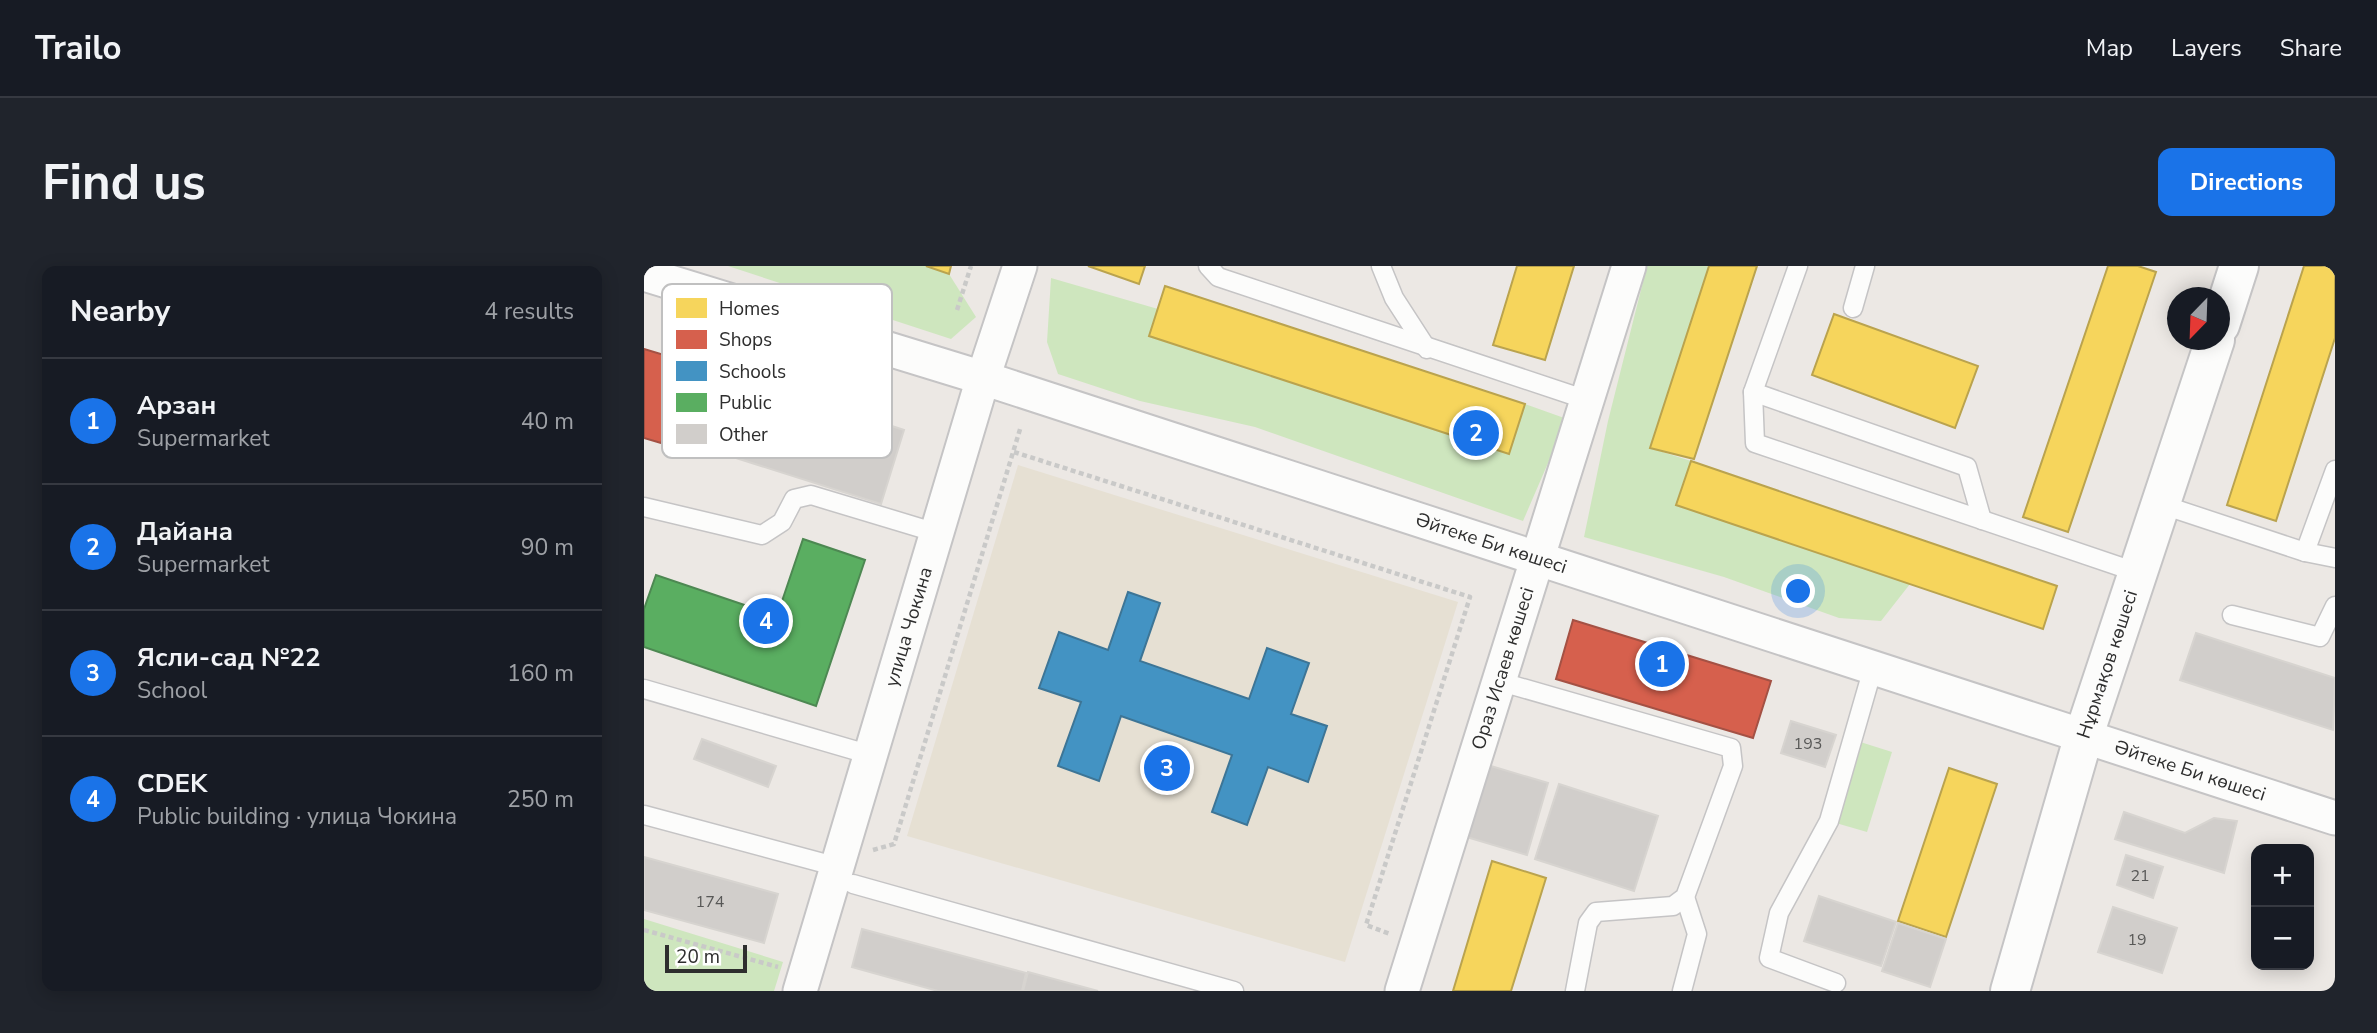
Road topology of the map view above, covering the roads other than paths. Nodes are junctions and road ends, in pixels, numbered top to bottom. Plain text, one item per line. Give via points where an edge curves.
1 (1020, 266) edge
2 (1208, 266) edge
3 (1381, 266) edge
4 (1629, 266) edge
5 (1798, 266) edge
6 (1865, 266) edge
7 (2239, 266) edge
8 (644, 274) edge
9 (677, 284) edge
10 (2230, 294) edge
11 (1853, 308) dead end
12 (1427, 349) junction
13 (892, 350) edge
14 (2212, 350) edge
15 (983, 378) junction
16 (1753, 392) junction
17 (1587, 400) junction
18 (2335, 470) edge
19 (2160, 505) junction
20 (644, 507) edge
21 (1982, 520) junction
22 (937, 533) junction
23 (2305, 552) junction
24 (2335, 558) edge
25 (1536, 560) junction
26 (2137, 572) junction
27 (2335, 606) edge
28 (2232, 615) dead end
29 (1873, 668) junction
30 (1498, 681) junction
31 (644, 689) edge
32 (2084, 735) junction
33 (871, 755) junction
34 (644, 815) edge
35 (2335, 818) edge
36 (845, 875) junction
37 (1685, 897) junction
38 (803, 983) edge
39 (1836, 983) dead end
40 (1234, 991) edge
41 (1402, 991) edge
42 (1575, 991) edge
43 (1682, 991) edge
44 (2010, 991) edge

1 - 15 street, улица Чокина
2 - 12 lane via 1217,277
3 - 12 lane via 1394,298
4 - 17 street, Ораз Исаев көшесі
5 - 16 lane
6 - 11 lane
7 - 10 street
8 - 9 street, Әйтеке Би көшесі
12 - 17 lane
13 - 15 street, Әйтеке Би көшесі
14 - 19 street, Нұрмақов көшесі
15 - 22 street, улица Чокина
15 - 25 street, Әйтеке Би көшесі
16 - 21 lane via 1967,467
16 - 21 lane via 1755,443
17 - 25 street, Ораз Исаев көшесі
18 - 23 lane
19 - 23 lane
19 - 26 street, Нұрмақов көшесі
20 - 22 lane via 762,535 782,522 794,499 811,495
21 - 26 lane
22 - 33 street, улица Чокина
23 - 24 lane
25 - 29 street, Әйтеке Би көшесі
25 - 30 street, Ораз Исаев көшесі
26 - 32 street, Нұрмақов көшесі
27 - 28 lane via 2320,637
29 - 32 street, Әйтеке Би көшесі
29 - 39 lane via 1829,821 1779,914 1769,958
30 - 37 lane via 1731,748 1733,766
30 - 41 street, Ораз Исаев көшесі
31 - 33 lane
32 - 35 street, Әйтеке Би көшесі
32 - 44 street, Нұрмақов көшесі
33 - 36 street, улица Чокина
34 - 36 lane
36 - 38 street, улица Чокина
36 - 40 lane
37 - 42 lane via 1673,906 1596,912 1588,923
37 - 43 lane via 1697,934

